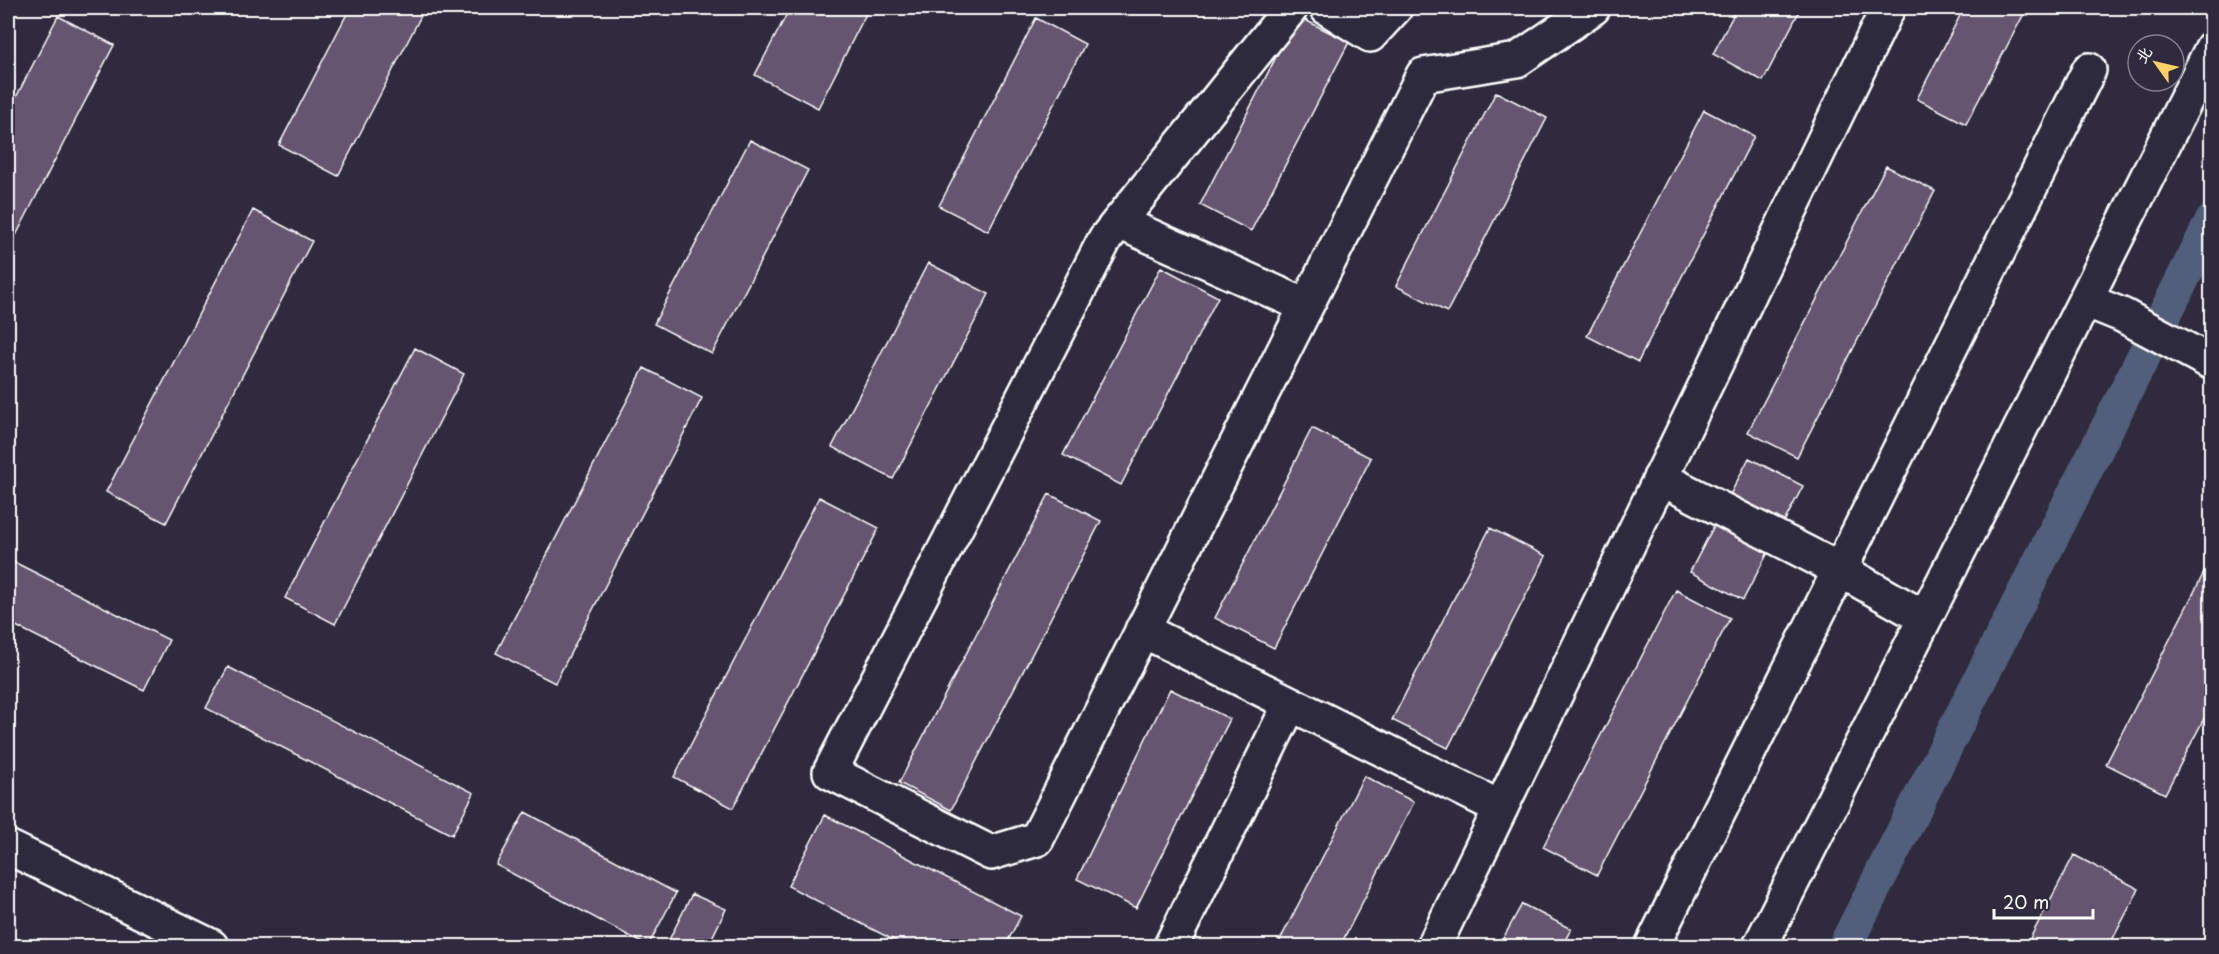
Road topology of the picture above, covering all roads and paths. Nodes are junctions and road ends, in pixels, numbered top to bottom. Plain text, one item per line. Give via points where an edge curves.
1 (1291, 8) edge
2 (1327, 8) edge
3 (1395, 8) edge
4 (1593, 8) edge
5 (1888, 8) edge
6 (2211, 48) edge
7 (2088, 70) dead end
8 (1119, 222) junction
9 (2085, 300) junction
10 (1306, 306) junction
11 (2203, 359) edge
12 (1660, 477) junction
13 (1840, 570) junction
14 (1925, 618) junction
15 (1142, 630) junction
16 (1290, 704) junction
17 (1501, 808) junction
18 (8, 848) edge
19 (211, 946) edge
20 (1171, 946) edge
21 (1434, 946) edge
22 (1652, 946) edge
23 (1760, 946) edge

1 - 8 street
2 - 3 street via 1370,35
4 - 10 street via 1517,60 1423,75
5 - 12 street
6 - 9 street
7 - 13 street
8 - 10 street
8 - 15 street via 1105,239 830,772 991,854 1037,839
9 - 11 street via 2122,315
9 - 14 street
10 - 15 street
12 - 13 street
12 - 17 street
13 - 14 street
13 - 22 street
14 - 23 street
15 - 16 street
16 - 17 street
16 - 20 street
17 - 21 street
18 - 19 street

